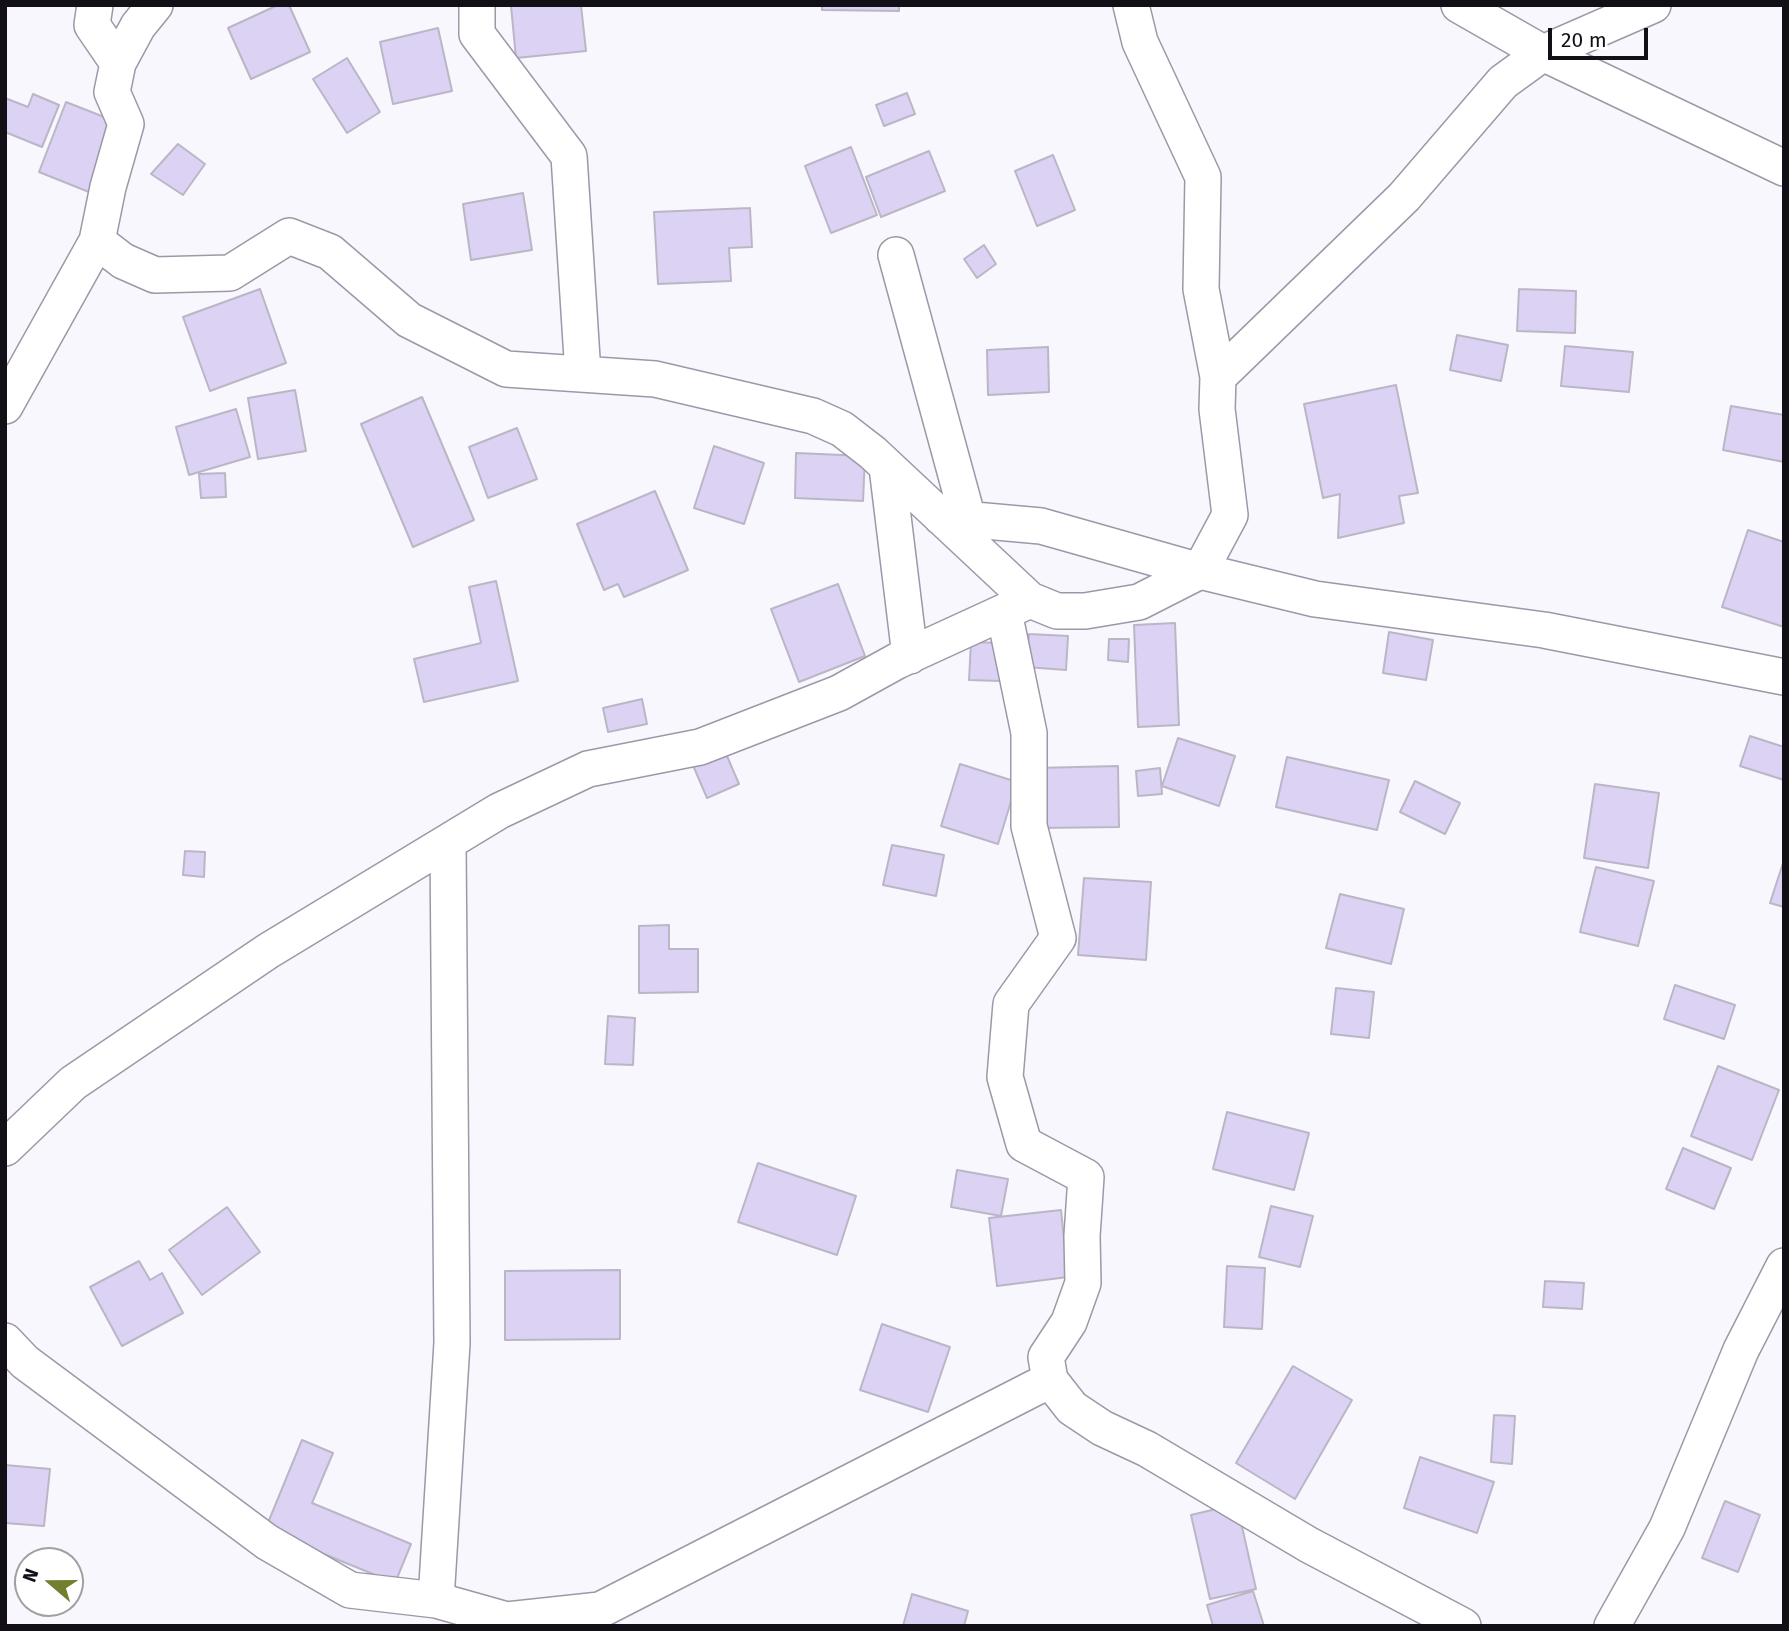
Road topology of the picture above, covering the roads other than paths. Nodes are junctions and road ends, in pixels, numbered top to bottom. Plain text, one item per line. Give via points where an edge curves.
1 (95, 5) edge
2 (155, 5) edge
3 (477, 5) edge
4 (1131, 5) edge
5 (1459, 5) edge
6 (1653, 5) edge
7 (1543, 53) junction
8 (118, 63) junction
9 (1784, 168) edge
10 (96, 241) junction
11 (896, 255) dead end
12 (583, 374) junction
13 (1218, 377) junction
14 (5, 406) edge
15 (887, 467) junction
16 (955, 518) junction
17 (1200, 571) junction
18 (1017, 606) junction
19 (910, 656) junction
20 (1784, 677) edge
21 (448, 842) junction
22 (5, 1148) edge
23 (1784, 1266) edge
24 (5, 1341) edge
25 (1050, 1380) junction
26 (436, 1600) junction
27 (1463, 1626) edge
28 (1612, 1626) edge

1 - 8 street via 92,25
2 - 8 street
3 - 12 street via 477,34 569,156
4 - 13 street via 1140,42 1203,177 1201,289
5 - 7 street
6 - 7 street
7 - 9 street
7 - 13 street via 1503,82 1404,197
8 - 10 street via 112,92 127,124
10 - 12 street via 123,261 155,275 230,273 289,236 330,252 409,320 506,369
10 - 14 street
11 - 16 street
12 - 15 street via 655,379 813,416 842,429
13 - 17 street via 1217,409 1230,515
15 - 16 street
15 - 19 street
16 - 17 street via 1041,526
16 - 18 street
17 - 18 street via 1139,602 1085,611
17 - 20 street via 1315,599 1544,630
18 - 19 street
18 - 25 street via 1029,733 1029,826 1058,938 1011,1004 1005,1077 1024,1144 1086,1177 1083,1283 1069,1322 1046,1357
19 - 21 street via 839,693 700,747 588,769 499,811
21 - 22 street via 268,951 73,1083
21 - 26 street via 452,1343
23 - 28 street via 1741,1350 1667,1528
24 - 26 street via 25,1362 267,1542 350,1590
25 - 26 street via 600,1610 507,1620
25 - 27 street via 1072,1408 1101,1428 1147,1449 1309,1545

